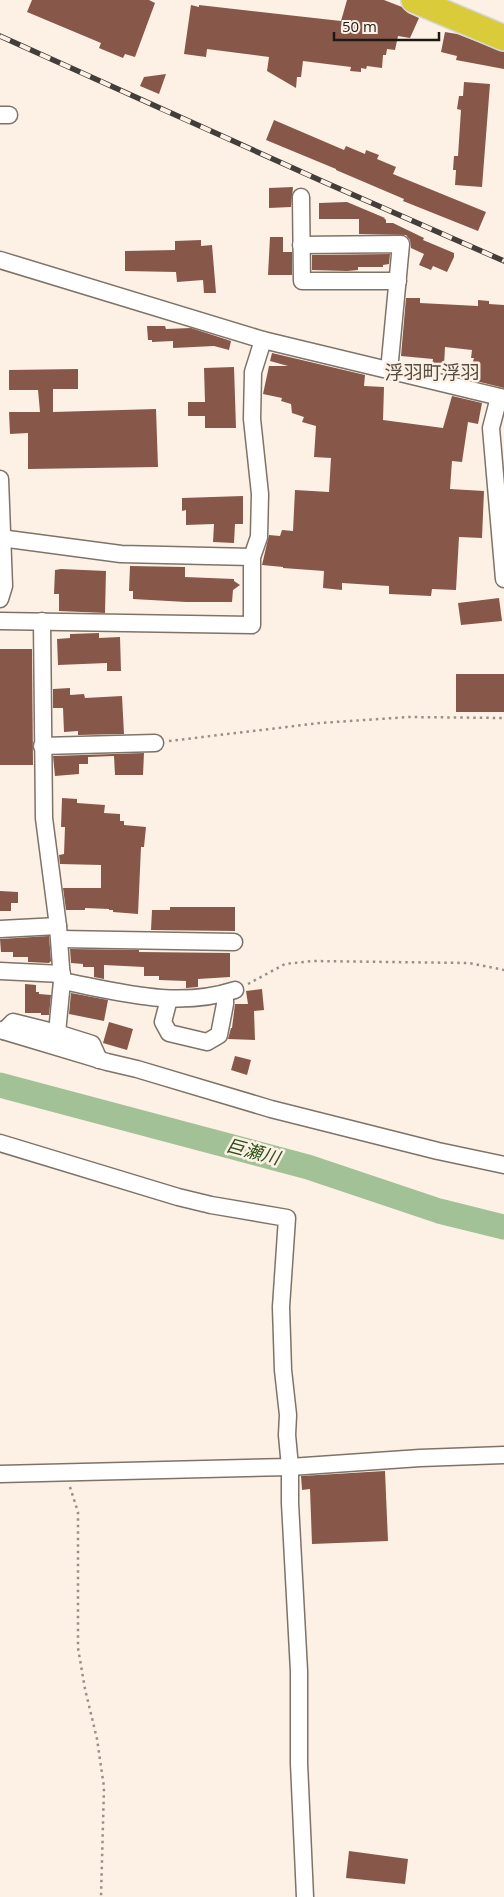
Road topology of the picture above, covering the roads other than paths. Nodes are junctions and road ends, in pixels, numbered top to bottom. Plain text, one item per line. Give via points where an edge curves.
1 (414, 0) edge
2 (504, 38) edge
3 (301, 197) dead end
4 (301, 245) junction
5 (0, 260) edge
6 (398, 282) junction
7 (263, 340) junction
8 (389, 370) junction
9 (502, 398) edge
10 (0, 483) edge
11 (1, 538) edge
12 (252, 557) junction
13 (504, 576) edge
14 (0, 599) edge
15 (0, 621) edge
16 (42, 621) junction
17 (155, 743) road end
18 (42, 746) junction
19 (0, 928) edge
20 (59, 933) junction
21 (234, 942) dead end
22 (0, 971) edge
23 (62, 978) junction
24 (169, 999) junction
25 (2, 1031) edge
26 (57, 1033) junction
27 (99, 1060) junction
28 (0, 1143) edge
29 (504, 1165) edge
30 (504, 1455) edge
31 (290, 1467) junction
32 (0, 1474) edge
33 (306, 1897) edge

1 - 2 highway
3 - 4 street
4 - 6 street via 302,281
4 - 6 street via 401,244
5 - 7 street
6 - 8 street
7 - 8 street
7 - 12 street via 253,372 252,419 260,494 259,537
8 - 9 street
9 - 13 street via 491,428
10 - 11 street
11 - 12 street via 121,554
11 - 14 street via 4,586
12 - 16 street via 252,625
15 - 16 street
16 - 18 street
17 - 18 street
18 - 20 street via 44,818
19 - 20 street
20 - 21 street
20 - 23 street
22 - 23 street
23 - 24 street
23 - 26 street
24 - 24 street via 216,996 230,991 219,1035 207,1042 168,1033 163,1022
25 - 26 street via 13,1022
25 - 27 street
26 - 27 street via 92,1044
27 - 29 street via 270,1109
28 - 31 street via 178,1197 287,1218 281,1307
30 - 31 street
31 - 32 street
31 - 33 street

